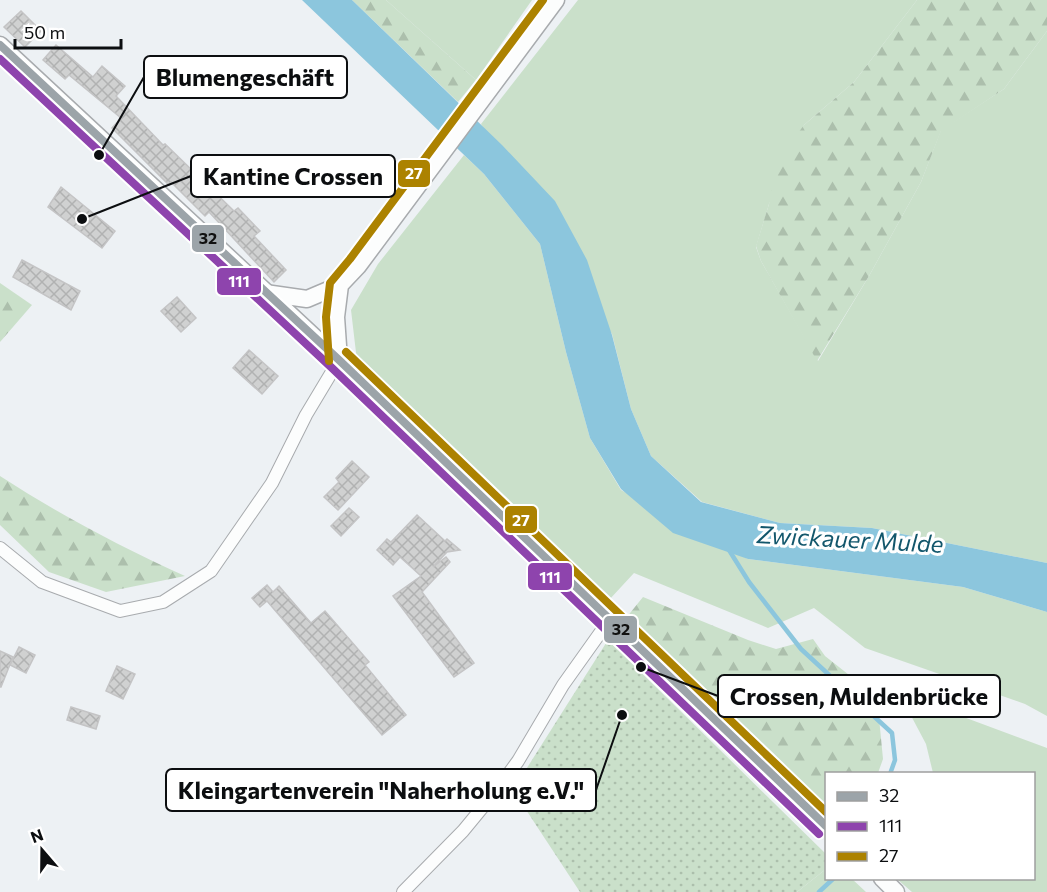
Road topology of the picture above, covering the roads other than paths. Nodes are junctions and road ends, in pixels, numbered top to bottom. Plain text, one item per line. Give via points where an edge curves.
1 (556, 0) edge
2 (0, 45) edge
3 (340, 285) junction
4 (265, 293) junction
5 (339, 360) junction
6 (0, 548) edge
7 (610, 619) junction
8 (825, 825) edge
9 (883, 880) edge
10 (403, 892) edge
11 (896, 892) edge

1 - 3 street
2 - 4 street
3 - 4 street via 307,299
3 - 5 street via 336,317
4 - 5 street
5 - 6 street via 272,483 211,571 163,602 120,611 42,582
5 - 7 street
7 - 8 street
7 - 10 street via 496,791
9 - 11 street

